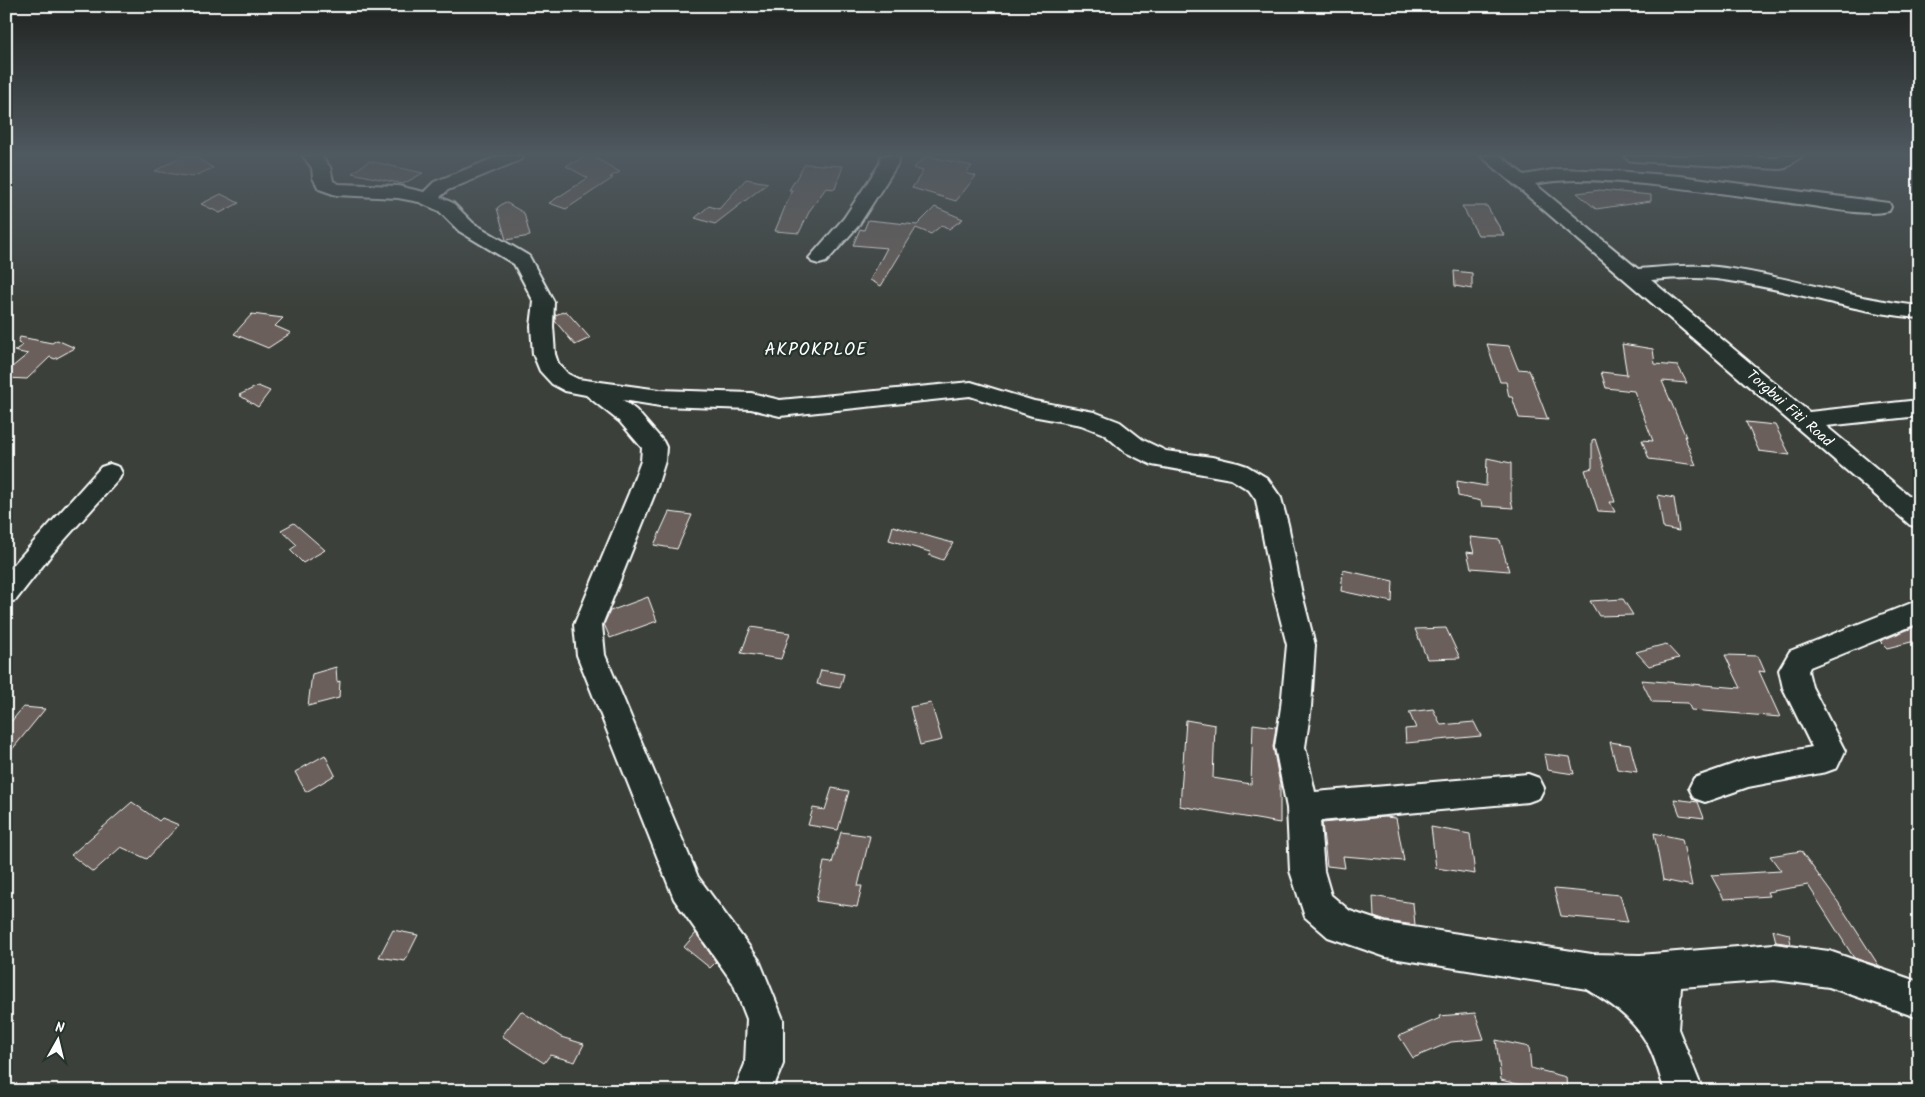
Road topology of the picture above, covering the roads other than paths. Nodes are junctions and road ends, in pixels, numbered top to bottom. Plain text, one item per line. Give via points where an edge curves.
1 (446, 207) edge
2 (860, 207) edge
3 (1552, 207) edge
4 (819, 258) dead end
5 (1634, 275) junction
6 (1919, 312) edge
7 (594, 390) junction
8 (1919, 408) edge
9 (1804, 420) junction
10 (110, 473) dead end
11 (1919, 518) edge
12 (6, 592) edge
13 (1919, 611) edge
14 (1528, 788) dead end
15 (1705, 788) dead end
16 (1303, 808) junction
17 (1665, 971) junction
18 (1592, 972) junction
19 (1919, 1000) edge
20 (1660, 1029) junction
21 (753, 1091) edge
22 (1684, 1091) edge

1 - 7 street via 466,227 522,260 544,302 542,326 548,366 560,379 573,386
2 - 4 street
3 - 5 street, Torgbui Fiti Road
5 - 6 street via 1715,273
5 - 9 street, Torgbui Fiti Road
7 - 16 street via 660,398 751,401 789,408 971,389 1032,408 1086,418 1112,428 1134,446 1161,459 1238,472 1258,484 1268,498 1301,645 1290,747
7 - 21 street via 628,416 654,447 642,493 588,625 591,654 686,888 747,972 765,1019 764,1064
8 - 9 street
9 - 11 street, Torgbui Fiti Road
10 - 12 street
13 - 15 street via 1800,659 1793,670 1798,688 1830,751 1826,758 1748,774
14 - 16 street
16 - 18 street via 1306,871 1317,905 1340,925 1386,940
17 - 18 street
17 - 19 street via 1774,962 1829,969
17 - 20 street
18 - 20 street via 1627,993
20 - 22 street

